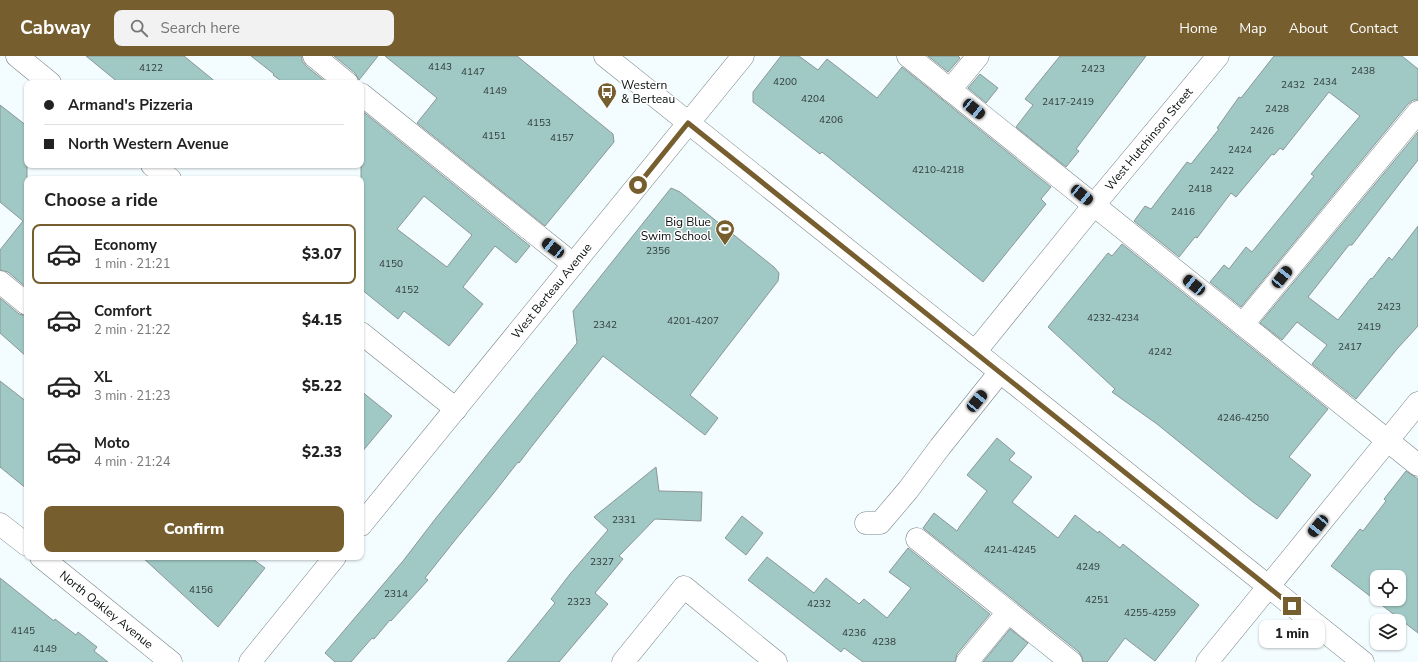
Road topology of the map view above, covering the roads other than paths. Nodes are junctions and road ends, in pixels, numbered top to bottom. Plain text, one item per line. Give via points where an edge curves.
1 (16, 56) edge
2 (314, 56) edge
3 (605, 56) edge
4 (743, 56) edge
5 (908, 56) edge
6 (978, 56) edge
7 (1218, 56) edge
8 (46, 80) edge
9 (343, 80) edge
10 (950, 90) junction
11 (364, 96) edge
12 (1418, 112) edge
13 (688, 123) junction
14 (156, 168) edge
15 (166, 176) edge
16 (1094, 205) junction
17 (573, 264) junction
18 (0, 282) edge
19 (24, 302) edge
20 (1243, 324) junction
21 (364, 335) edge
22 (974, 352) junction
23 (1000, 372) junction
24 (1418, 403) edge
25 (456, 409) junction
26 (1388, 440) junction
27 (1418, 465) edge
28 (364, 521) edge
29 (866, 523) dead end
30 (0, 524) edge
31 (917, 539) dead end
32 (24, 544) edge
33 (45, 560) edge
34 (333, 560) edge
35 (1268, 587) junction
36 (1008, 612) junction
37 (171, 662) edge
38 (250, 662) edge
39 (624, 662) edge
40 (776, 662) edge
41 (967, 662) edge
42 (1071, 662) edge
43 (1207, 662) edge
44 (1362, 662) edge

1 - 8 street
2 - 9 street
3 - 13 street
4 - 13 street, West Berteau Avenue
5 - 10 street
6 - 10 street
7 - 16 street, West Hutchinson Street
10 - 16 street
11 - 17 street
12 - 20 street
13 - 17 street, West Berteau Avenue
13 - 22 street
14 - 15 street
16 - 20 street
16 - 22 street, West Hutchinson Street
17 - 25 street, West Berteau Avenue
18 - 19 street
20 - 26 street
21 - 25 street
22 - 23 street
23 - 29 street via 880,523
23 - 35 street
24 - 26 street
25 - 28 street, West Berteau Avenue
26 - 27 street
26 - 35 street
30 - 32 street
31 - 36 street
33 - 37 street, North Oakley Avenue
34 - 38 street
35 - 43 street
35 - 44 street
36 - 41 street
36 - 42 street
39 - 40 street via 684,587

